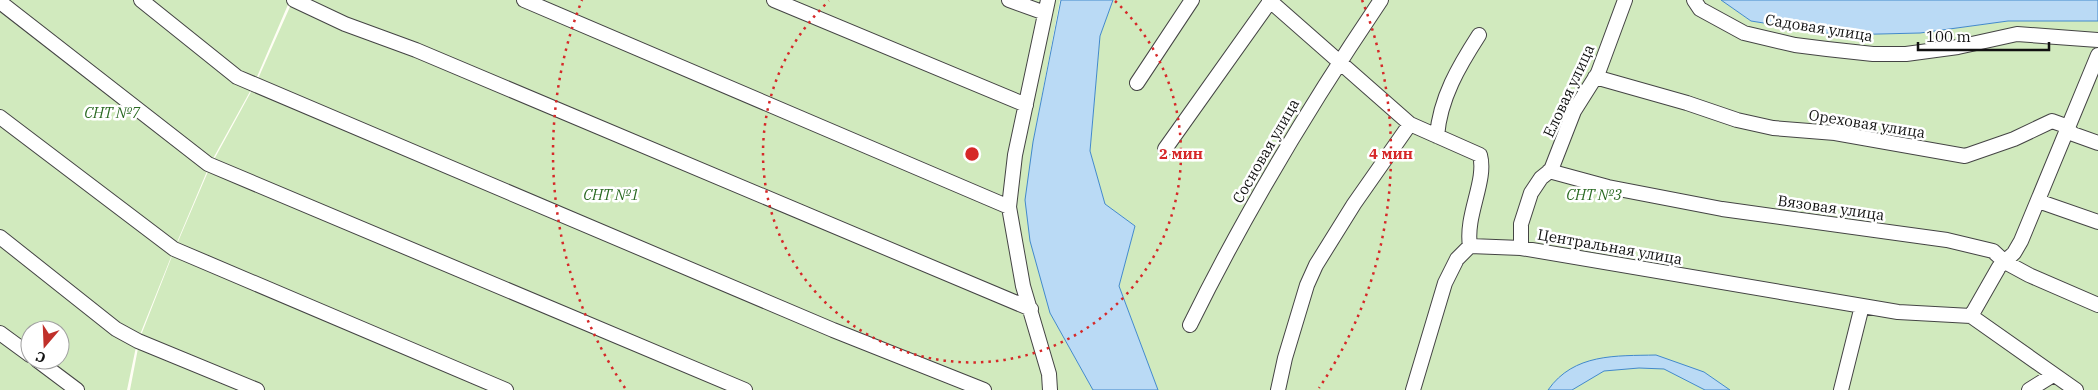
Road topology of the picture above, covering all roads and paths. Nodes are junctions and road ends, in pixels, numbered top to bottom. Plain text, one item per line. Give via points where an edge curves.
1 (140, 0) edge
2 (294, 0) edge
3 (524, 0) edge
4 (774, 0) edge
5 (1009, 0) edge
6 (1192, 0) edge
7 (1270, 0) edge
8 (1381, 0) edge
9 (1625, 0) edge
10 (1694, 0) edge
11 (0, 2) edge
12 (1046, 6) edge
13 (1479, 35) dead end
14 (2098, 40) edge
15 (2098, 55) edge
16 (1339, 63) junction
17 (1595, 77) junction
18 (1137, 83) dead end
19 (1026, 105) junction
20 (0, 117) edge
21 (1410, 124) junction
22 (2068, 129) junction
23 (1437, 136) junction
24 (2098, 143) edge
25 (1165, 149) dead end
26 (1549, 171) junction
27 (2038, 201) junction
28 (1009, 207) junction
29 (2098, 222) edge
30 (0, 236) edge
31 (1470, 246) junction
32 (1521, 248) junction
33 (2005, 262) junction
34 (1862, 306) junction
35 (2098, 306) edge
36 (1031, 309) junction
37 (1971, 316) junction
38 (1190, 325) dead end
39 (0, 333) edge
40 (20, 348) edge
41 (50, 370) edge
42 (2053, 374) junction
43 (77, 390) edge
44 (257, 390) edge
45 (506, 390) edge
46 (745, 390) edge
47 (984, 390) edge
48 (1050, 390) edge
49 (1278, 390) edge
50 (1413, 390) edge
51 (1841, 390) edge
52 (2029, 390) edge
53 (2076, 390) edge

1 - 47 street via 237,77 833,330
2 - 36 street
3 - 28 street
4 - 19 street
5 - 12 street
6 - 18 street
7 - 16 street
7 - 25 street
8 - 16 street, Сосновая улица
9 - 17 street, Еловая улица
10 - 14 street, Садовая улица via 1700,9 1744,32 1796,45 1873,54 1906,54 1958,47 2017,34
11 - 46 street via 208,164
12 - 19 street
13 - 23 street via 1448,90 1438,121
15 - 22 street
16 - 21 street
16 - 38 street, Сосновая улица via 1269,176
17 - 22 street, Ореховая улица via 1773,128 1835,133 1965,156 2014,139 2052,121
17 - 26 street, Еловая улица via 1574,111
19 - 28 street
20 - 45 street via 174,249
21 - 23 street
21 - 49 street via 1354,204 1306,285
22 - 24 street, Ореховая улица
22 - 27 street
23 - 31 street via 1480,155 1483,165 1471,214
26 - 32 street, Еловая улица via 1531,193 1524,211
26 - 33 street, Вязовая улица via 1608,187 1722,209 1947,240 1994,252
27 - 29 street
27 - 33 street via 2021,241
28 - 36 street via 1023,286
30 - 44 street via 116,329
31 - 32 street, Центральная улица
31 - 50 street via 1457,259 1445,283
32 - 34 street, Центральная улица
33 - 35 street, Вязовая улица
33 - 37 street
34 - 37 street, Центральная улица via 1898,312
34 - 51 street
36 - 48 street via 1049,374
37 - 42 street
39 - 40 street
41 - 43 street
42 - 52 street
42 - 53 street

